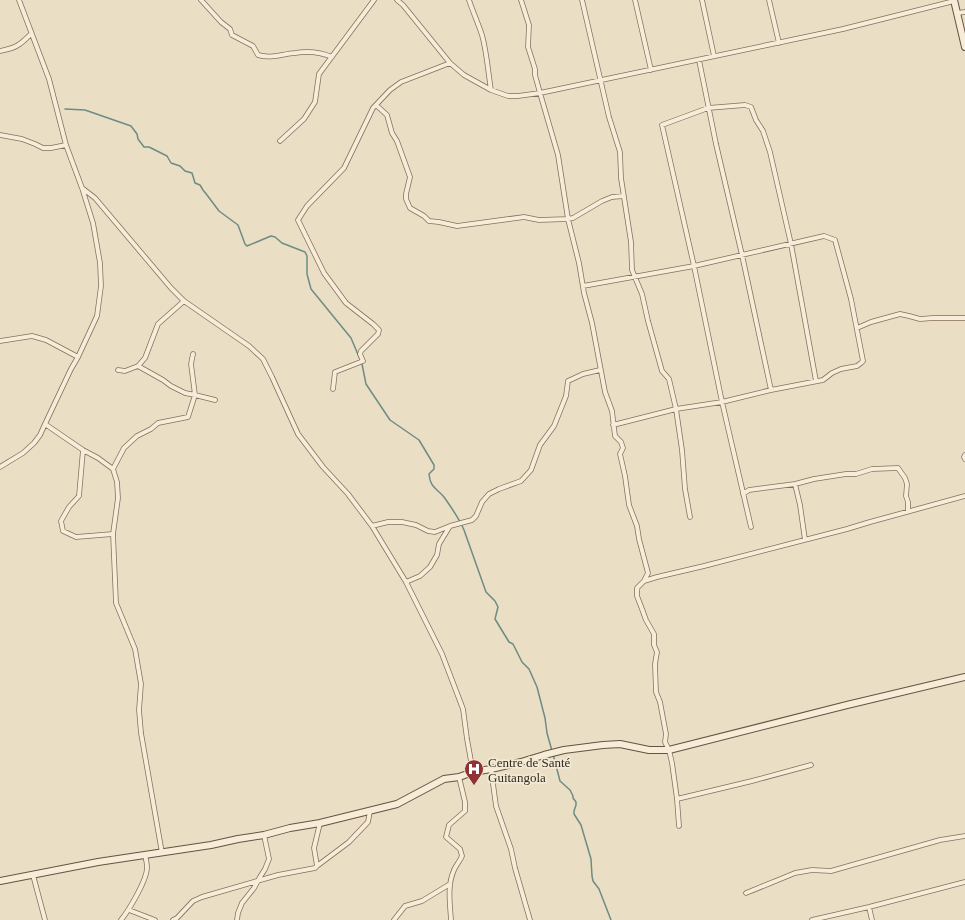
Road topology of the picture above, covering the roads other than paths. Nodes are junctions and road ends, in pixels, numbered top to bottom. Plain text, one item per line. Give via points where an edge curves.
1 (19, 0) edge
2 (201, 0) edge
3 (374, 0) edge
4 (397, 0) edge
5 (469, 0) edge
6 (522, 0) edge
7 (582, 0) edge
8 (635, 0) edge
9 (702, 0) edge
10 (769, 0) edge
11 (954, 0) edge
12 (965, 12) edge
13 (957, 13) junction
14 (31, 34) junction
15 (779, 42) junction
16 (965, 47) edge
17 (0, 51) edge
18 (714, 56) junction
19 (332, 57) junction
20 (699, 60) junction
21 (450, 63) junction
22 (651, 70) junction
23 (600, 80) junction
24 (491, 90) junction
25 (540, 93) junction
26 (376, 105) junction
27 (708, 108) junction
28 (0, 135) edge
29 (280, 141) dead end
30 (66, 145) junction
31 (82, 188) junction
32 (624, 196) junction
33 (568, 219) junction
34 (791, 244) junction
35 (742, 255) junction
36 (694, 266) junction
37 (636, 277) junction
38 (583, 286) junction
39 (184, 301) junction
40 (965, 318) edge
41 (857, 328) junction
42 (0, 341) edge
43 (193, 354) dead end
44 (78, 357) junction
45 (138, 366) junction
46 (118, 370) dead end
47 (600, 370) junction
48 (816, 381) junction
49 (333, 389) dead end
50 (771, 390) junction
51 (195, 395) junction
52 (215, 400) dead end
53 (722, 402) junction
54 (676, 409) junction
55 (44, 424) junction
56 (613, 425) junction
57 (83, 450) junction
58 (965, 455) edge
59 (965, 459) edge
60 (0, 467) edge
61 (113, 469) junction
62 (795, 484) junction
63 (743, 494) junction
64 (965, 496) edge
65 (908, 511) junction
66 (690, 518) dead end
67 (372, 526) junction
68 (450, 526) junction
69 (751, 527) dead end
70 (113, 534) junction
71 (805, 540) junction
72 (644, 581) junction
73 (406, 582) junction
74 (965, 677) edge
75 (669, 750) junction
76 (811, 766) dead end
77 (491, 769) junction
78 (473, 772) junction
79 (459, 777) junction
80 (677, 798) junction
81 (370, 811) junction
82 (320, 823) junction
83 (679, 826) dead end
84 (264, 836) junction
85 (965, 836) edge
86 (162, 853) junction
87 (145, 855) junction
88 (318, 866) junction
89 (33, 874) junction
90 (258, 880) junction
91 (0, 881) edge
92 (965, 882) edge
93 (450, 884) junction
94 (746, 893) dead end
95 (869, 907) junction
96 (129, 910) junction
97 (45, 920) edge
98 (121, 920) edge
99 (156, 920) edge
100 (174, 920) edge
101 (237, 920) edge
102 (394, 920) edge
103 (451, 920) edge
104 (530, 920) edge
105 (812, 920) edge
106 (872, 920) edge

1 - 14 street
2 - 19 street via 230,28 232,35 253,46 258,55 266,57 313,52
3 - 19 street
4 - 21 street
5 - 24 street via 485,46
6 - 25 street via 529,25 528,47
7 - 23 street
8 - 22 street
9 - 18 street
10 - 15 street
11 - 13 street
11 - 15 street via 843,29
12 - 13 street
13 - 16 street
14 - 17 street via 15,48
14 - 30 street via 49,79
15 - 18 street
18 - 20 street
19 - 29 street via 320,74 315,102 304,119
20 - 22 street
20 - 27 street
21 - 24 street via 464,75
21 - 26 street via 401,82
22 - 23 street
23 - 25 street
23 - 32 street via 620,152
24 - 25 street via 508,96
25 - 33 street via 558,155
26 - 33 street via 387,115 410,178 406,199 410,208 429,221 457,226 524,217 539,220
26 - 49 street via 344,168 307,206 298,220 324,273 346,303 379,330 361,351 361,362 335,372
27 - 34 street via 745,105 750,107 766,138
27 - 35 street
27 - 36 street via 662,125
28 - 30 street via 43,148
30 - 31 street
31 - 39 street via 95,198
31 - 44 street via 93,223 101,286 97,316
32 - 33 street via 602,201
32 - 37 street via 631,242 632,270
33 - 38 street
34 - 35 street
34 - 41 street via 824,236 835,240
34 - 48 street
35 - 36 street
35 - 50 street
36 - 37 street
36 - 53 street
37 - 38 street
37 - 54 street via 662,371 669,379
38 - 47 street
39 - 45 street via 158,324 145,358
39 - 67 street via 249,346 263,359 298,434
40 - 41 street via 920,319 900,314
41 - 48 street via 863,361 857,366 841,369 823,380
42 - 44 street via 32,336 46,340
43 - 51 street via 191,364
44 - 55 street
45 - 46 street via 125,371
45 - 51 street via 170,386
47 - 56 street via 612,411
47 - 68 street via 582,374 568,381 566,396 554,426 540,446 531,470 521,482 489,494 472,520
48 - 50 street
50 - 53 street
51 - 52 street
51 - 61 street via 188,417 158,423 137,436 124,448
53 - 54 street
53 - 63 street
54 - 56 street
54 - 66 street
55 - 57 street
55 - 60 street via 40,435 24,453
56 - 72 street via 615,436 623,448 620,454 629,505 648,573
57 - 61 street
57 - 70 street via 79,496 61,521 63,531 76,537
58 - 59 street
61 - 70 street via 118,498
62 - 63 street via 749,490
62 - 65 street via 872,469 898,468 908,484
62 - 71 street
63 - 69 street
64 - 65 street
65 - 71 street
67 - 68 street via 402,522 435,532
67 - 73 street
68 - 73 street via 430,567 420,576
70 - 86 street via 116,603 135,649 141,684 141,733
71 - 72 street
72 - 75 street via 637,588 637,596 654,634 657,652 656,692 666,734 665,742
73 - 78 street via 442,654 463,709
74 - 75 street
75 - 77 street via 603,744 544,754
75 - 80 street
76 - 80 street
77 - 78 street
77 - 104 street via 496,806 511,849
78 - 79 street
79 - 81 street via 444,779 397,804
79 - 93 street via 465,812 449,825 446,838 460,849 462,856
80 - 83 street
81 - 82 street
81 - 88 street via 368,822 349,842
82 - 84 street
82 - 88 street via 314,848
84 - 86 street
84 - 90 street via 269,859
85 - 94 street via 940,840 831,870 795,873
86 - 87 street
87 - 89 street
87 - 96 street via 145,877
88 - 90 street
89 - 91 street
89 - 97 street
90 - 100 street via 193,901
90 - 101 street via 242,903
92 - 95 street
93 - 102 street via 422,901 406,906
93 - 103 street
95 - 105 street
95 - 106 street
96 - 98 street
96 - 99 street

